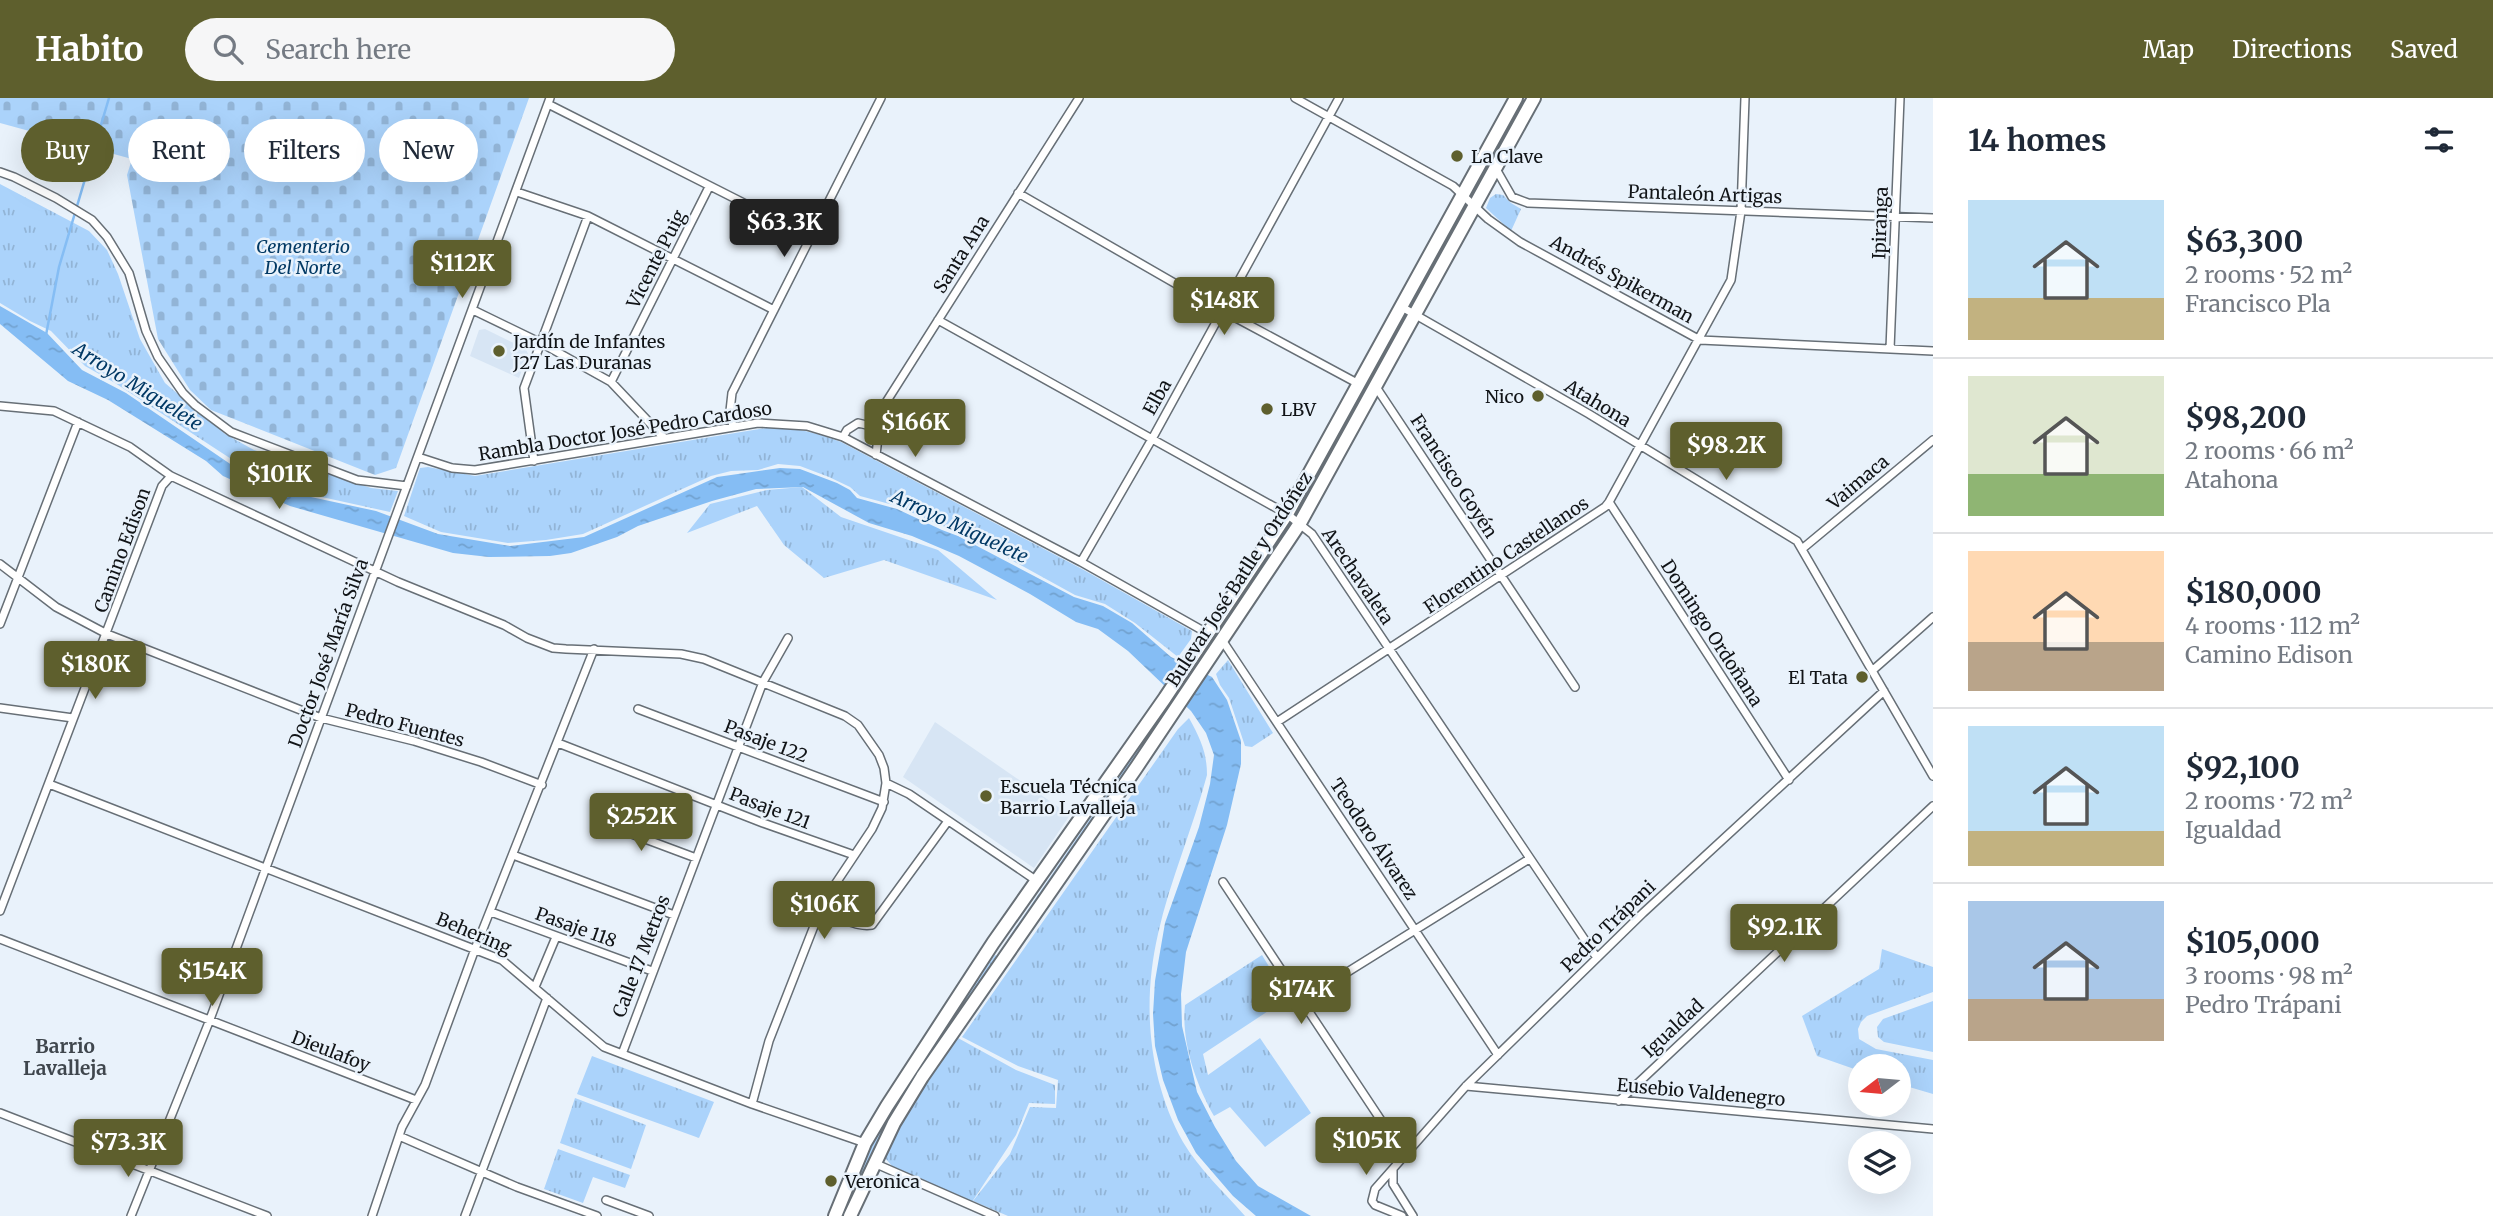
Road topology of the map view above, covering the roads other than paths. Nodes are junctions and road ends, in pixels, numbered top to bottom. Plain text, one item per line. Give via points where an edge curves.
1 (881, 98) edge
2 (1079, 98) edge
3 (1295, 98) edge
4 (1339, 98) edge
5 (1516, 98) edge
6 (1534, 98) edge
7 (1745, 98) edge
8 (1900, 98) edge
9 (549, 101) edge
10 (1329, 117) junction
11 (1495, 168) junction
12 (0, 172) edge
13 (709, 187) junction
14 (517, 192) junction
15 (1018, 193) junction
16 (1463, 195) junction
17 (1476, 207) junction
18 (1741, 211) junction
19 (588, 216) junction
20 (1896, 216) junction
21 (1933, 218) edge
22 (811, 237) junction
23 (674, 258) junction
24 (1400, 306) junction
25 (473, 310) junction
26 (774, 310) junction
27 (1223, 310) junction
28 (1416, 314) junction
29 (938, 320) junction
30 (1700, 340) junction
31 (541, 343) junction
32 (1890, 349) junction
33 (1933, 351) edge
34 (611, 382) junction
35 (1357, 383) junction
36 (1376, 387) junction
37 (0, 406) edge
38 (78, 422) junction
39 (871, 426) junction
40 (733, 427) junction
41 (843, 437) junction
42 (663, 438) junction
43 (1153, 439) junction
44 (1933, 440) edge
45 (1640, 447) junction
46 (876, 455) junction
47 (418, 457) junction
48 (534, 461) junction
49 (171, 476) junction
50 (407, 486) junction
51 (1609, 502) junction
52 (1287, 514) junction
53 (1300, 523) junction
54 (1802, 549) junction
55 (1082, 562) junction
56 (0, 564) edge
57 (376, 570) junction
58 (1502, 577) junction
59 (19, 578) junction
60 (1933, 617) edge
61 (0, 624) edge
62 (1207, 633) junction
63 (107, 634) junction
64 (788, 638) dead end
65 (1222, 640) junction
66 (594, 649) junction
67 (1389, 651) junction
68 (1873, 670) junction
69 (763, 682) junction
70 (1575, 688) dead end
71 (1885, 691) junction
72 (0, 708) edge
73 (638, 709) dead end
74 (73, 718) junction
75 (321, 718) junction
76 (1277, 722) junction
77 (558, 743) junction
78 (738, 747) junction
79 (1933, 776) edge
80 (1789, 780) junction
81 (886, 783) junction
82 (49, 784) junction
83 (542, 785) junction
84 (884, 802) junction
85 (716, 804) junction
86 (1933, 806) edge
87 (597, 821) dead end
88 (948, 821) junction
89 (513, 855) junction
90 (854, 855) junction
91 (696, 858) junction
92 (1529, 859) junction
93 (266, 867) junction
94 (1037, 881) junction
95 (1223, 882) dead end
96 (826, 900) junction
97 (0, 911) edge
98 (491, 912) junction
99 (674, 915) junction
100 (819, 916) junction
101 (837, 916) junction
102 (1415, 930) junction
103 (556, 937) junction
104 (0, 939) edge
105 (993, 943) junction
106 (475, 949) junction
107 (1008, 953) junction
108 (1597, 958) junction
109 (652, 971) junction
110 (535, 987) junction
111 (547, 998) junction
112 (1301, 1001) junction
113 (209, 1022) junction
114 (622, 1054) junction
115 (1498, 1055) junction
116 (1466, 1086) junction
117 (416, 1100) junction
118 (1619, 1101) junction
119 (752, 1104) junction
120 (0, 1114) edge
121 (1933, 1129) edge
122 (399, 1136) junction
123 (865, 1143) junction
124 (1404, 1156) junction
125 (874, 1163) junction
126 (1393, 1169) junction
127 (148, 1172) junction
128 (481, 1172) junction
129 (606, 1200) dead end
130 (571, 1212) edge
131 (131, 1216) edge
132 (267, 1216) edge
133 (372, 1216) edge
134 (464, 1216) edge
135 (597, 1216) edge
136 (649, 1216) edge
137 (835, 1216) edge
138 (850, 1216) edge
139 (995, 1216) edge
140 (1402, 1216) edge
141 (1413, 1216) edge

1 - 22 street
2 - 15 street, Santa Ana
3 - 10 street
4 - 10 street, Elba
5 - 16 main road, Bulevar José Batlle y Ordóñez
6 - 11 main road, Bulevar José Batlle y Ordóñez
7 - 18 street
8 - 20 street, Ipiranga
9 - 13 street
9 - 14 street, Doctor José María Silva
10 - 16 street
10 - 27 street, Elba
11 - 17 main road, Bulevar José Batlle y Ordóñez
11 - 18 street, Pantaleón Artigas via 1508,192 1521,202
12 - 50 street via 92,220 129,273 158,357 195,405 231,432 357,480
13 - 22 street
13 - 23 street, Vicente Puig
14 - 19 street
14 - 25 street, Doctor José María Silva
15 - 27 street
15 - 29 street, Santa Ana
16 - 17 street
16 - 24 main road, Bulevar José Batlle y Ordóñez
17 - 28 main road, Bulevar José Batlle y Ordóñez
17 - 30 street, Andrés Spikerman via 1520,242
18 - 20 street, Pantaleón Artigas
18 - 30 street via 1731,280
19 - 23 street
19 - 31 street
20 - 21 street, Pantaleón Artigas
20 - 32 street, Ipiranga
22 - 26 street
23 - 26 street
23 - 34 street, Vicente Puig
24 - 28 street, Atahona
24 - 35 main road, Bulevar José Batlle y Ordóñez
25 - 31 street
25 - 47 street, Doctor José María Silva
26 - 40 street via 732,393
27 - 35 street
27 - 43 street, Elba
28 - 36 main road, Bulevar José Batlle y Ordóñez
28 - 45 street, Atahona
29 - 39 street, Santa Ana
29 - 43 street, Arechavaleta
30 - 32 street, Andrés Spikerman
30 - 45 street
31 - 34 street
31 - 48 street via 524,388
32 - 33 street, Andrés Spikerman
34 - 42 street
35 - 52 main road, Bulevar José Batlle y Ordóñez
36 - 53 main road, Bulevar José Batlle y Ordóñez
36 - 58 street, Francisco Goyén
37 - 38 street via 54,411
38 - 49 street via 130,447
38 - 59 street
39 - 41 street via 858,423
39 - 46 street via 878,437
40 - 41 street, Rambla Doctor José Pedro Cardoso via 790,423
40 - 42 street, Rambla Doctor José Pedro Cardoso
41 - 46 street, Rambla Doctor José Pedro Cardoso
42 - 48 street, Rambla Doctor José Pedro Cardoso
43 - 52 street, Arechavaleta
43 - 55 street, Elba
44 - 54 street, Vaimaca
45 - 51 street
45 - 54 street, Atahona via 1797,541
46 - 55 street, Rambla Doctor José Pedro Cardoso
47 - 48 street, Rambla Doctor José Pedro Cardoso via 463,470
47 - 50 street, Doctor José María Silva
49 - 57 street
49 - 63 street, Camino Edison via 162,486
50 - 57 street, Doctor José María Silva
51 - 58 street, Florentino Castellanos
51 - 80 street, Domingo Ordoñana
52 - 53 street, Arechavaleta
52 - 62 main road, Bulevar José Batlle y Ordóñez
53 - 65 main road, Bulevar José Batlle y Ordóñez
53 - 67 street, Arechavaleta via 1312,534
54 - 68 street, Atahona
55 - 62 street, Rambla Doctor José Pedro Cardoso
56 - 59 street, Pedro Fuentes
57 - 66 street via 553,648
57 - 75 street, Doctor José María Silva
58 - 67 street, Florentino Castellanos
58 - 70 street, Francisco Goyén
59 - 61 street
59 - 63 street, Pedro Fuentes via 65,613
60 - 68 street
62 - 94 main road, Bulevar José Batlle y Ordóñez
63 - 74 street, Camino Edison
63 - 75 street, Pedro Fuentes
64 - 69 street, Calle 17 Metros
65 - 76 street, Teodoro Álvarez
65 - 107 main road, Bulevar José Batlle y Ordóñez
66 - 69 street via 681,654
66 - 77 street
67 - 76 street, Florentino Castellanos
67 - 92 street, Arechavaleta
68 - 71 street, Atahona
69 - 78 street, Calle 17 Metros
69 - 81 street via 836,711 858,725 879,755
71 - 79 street, Atahona
71 - 80 street, Pedro Trápani
72 - 74 street
73 - 78 street, Pasaje 122
74 - 82 street, Camino Edison
75 - 83 street, Pedro Fuentes via 470,758
75 - 93 street, Doctor José María Silva
76 - 102 street, Teodoro Álvarez
77 - 83 street
77 - 85 street, Pasaje 121
78 - 84 street, Pasaje 122
78 - 85 street, Calle 17 Metros
80 - 108 street, Pedro Trápani
81 - 84 street
81 - 88 street
82 - 93 street, Behering
82 - 97 street, Camino Edison
83 - 89 street
84 - 90 street
85 - 90 street, Pasaje 121
85 - 91 street, Calle 17 Metros
86 - 118 street, Igualdad
87 - 91 street
88 - 94 street
88 - 101 street via 872,925
89 - 98 street
89 - 99 street
90 - 96 street
91 - 99 street, Calle 17 Metros
92 - 102 street
92 - 108 street, Arechavaleta
93 - 106 street, Behering
93 - 113 street, Doctor José María Silva
94 - 105 main road, Bulevar José Batlle y Ordóñez
95 - 112 street
96 - 100 street
96 - 101 street
98 - 103 street, Pasaje 118
98 - 106 street
99 - 109 street, Calle 17 Metros
100 - 101 street
100 - 119 street via 769,1041
102 - 112 street
102 - 115 street, Teodoro Álvarez
103 - 109 street, Pasaje 118
103 - 110 street
104 - 113 street, Dieulafoy
105 - 107 street
105 - 123 main road, Bulevar José Batlle y Ordóñez
106 - 110 street, Behering via 502,960
106 - 117 street
107 - 125 main road, Bulevar José Batlle y Ordóñez via 922,1077
108 - 115 street, Pedro Trápani
109 - 114 street, Calle 17 Metros
110 - 111 street, Behering
111 - 114 street, Behering via 604,1047
111 - 128 street
112 - 124 street
113 - 117 street, Dieulafoy
113 - 127 street, Doctor José María Silva
114 - 119 street, Behering
115 - 116 street, Pedro Trápani
116 - 118 street, Eusebio Valdenegro
116 - 124 street, Pedro Trápani
117 - 122 street
118 - 121 street, Eusebio Valdenegro
119 - 123 street, Behering
120 - 127 street
122 - 128 street
122 - 133 street
123 - 137 main road, Bulevar José Batlle y Ordóñez
124 - 126 street, Pedro Trápani
125 - 138 main road, Bulevar José Batlle y Ordóñez
125 - 139 street
126 - 140 street, Pedro Trápani via 1375,1189 1372,1201
126 - 141 street via 1393,1184
127 - 131 street, Doctor José María Silva
127 - 132 street
128 - 130 street
128 - 134 street
129 - 136 street
130 - 135 street

